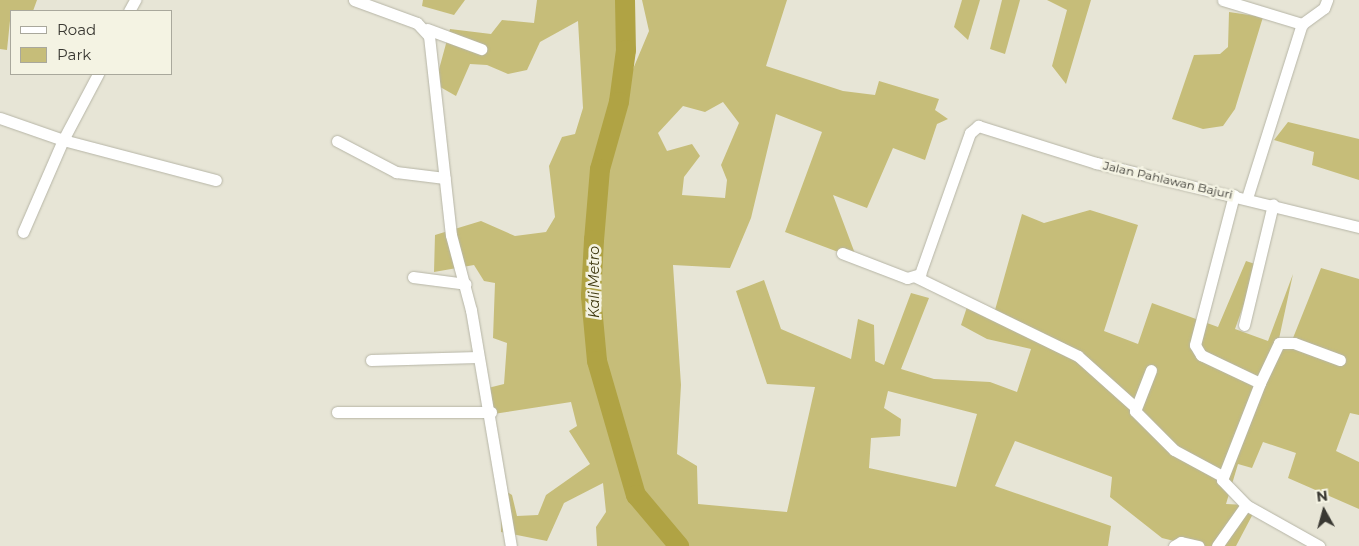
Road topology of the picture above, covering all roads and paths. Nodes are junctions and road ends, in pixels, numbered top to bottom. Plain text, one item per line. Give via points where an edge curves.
1 (354, 0) edge
2 (1223, 0) edge
3 (1327, 0) edge
4 (1302, 24) junction
5 (427, 29) junction
6 (481, 49) dead end
7 (97, 75) edge
8 (0, 118) edge
9 (63, 140) junction
10 (337, 141) dead end
11 (445, 178) junction
12 (216, 180) dead end
13 (1234, 195) junction
14 (1247, 198) junction
15 (1272, 204) junction
16 (1359, 227) edge
17 (23, 232) dead end
18 (842, 253) dead end
19 (413, 277) dead end
20 (916, 277) junction
21 (466, 284) junction
22 (1244, 325) dead end
23 (478, 357) junction
24 (371, 360) dead end
25 (1340, 360) dead end
26 (1151, 370) dead end
27 (1260, 384) junction
28 (1134, 406) junction
29 (337, 412) dead end
30 (491, 412) junction
31 (1222, 476) junction
32 (1246, 504) junction
33 (511, 546) edge
34 (1174, 546) edge
35 (1199, 546) edge
36 (1217, 546) edge
37 (1319, 546) edge

1 - 5 street
2 - 4 street
3 - 4 street via 1324,8
4 - 14 street
5 - 6 street
5 - 11 street
7 - 9 street
8 - 9 street
9 - 12 street
9 - 17 street
10 - 11 street via 396,172
11 - 21 street via 451,235
13 - 14 street, Jalan Pahlawan Bajuri
13 - 20 street, Jalan Pahlawan Bajuri via 1096,162 978,126 970,133
13 - 27 street via 1195,345 1201,355
14 - 15 street, Jalan Pahlawan Bajuri
15 - 16 street, Jalan Pahlawan Bajuri
15 - 22 street
18 - 20 street
19 - 21 street
20 - 28 street via 1078,356
21 - 23 street
23 - 24 street
23 - 30 street
25 - 27 street via 1294,343 1279,343
26 - 28 street
27 - 31 street
28 - 31 street via 1174,450 1194,465
29 - 30 street
30 - 33 street
31 - 32 street
32 - 36 street
32 - 37 street
34 - 35 street via 1181,542

